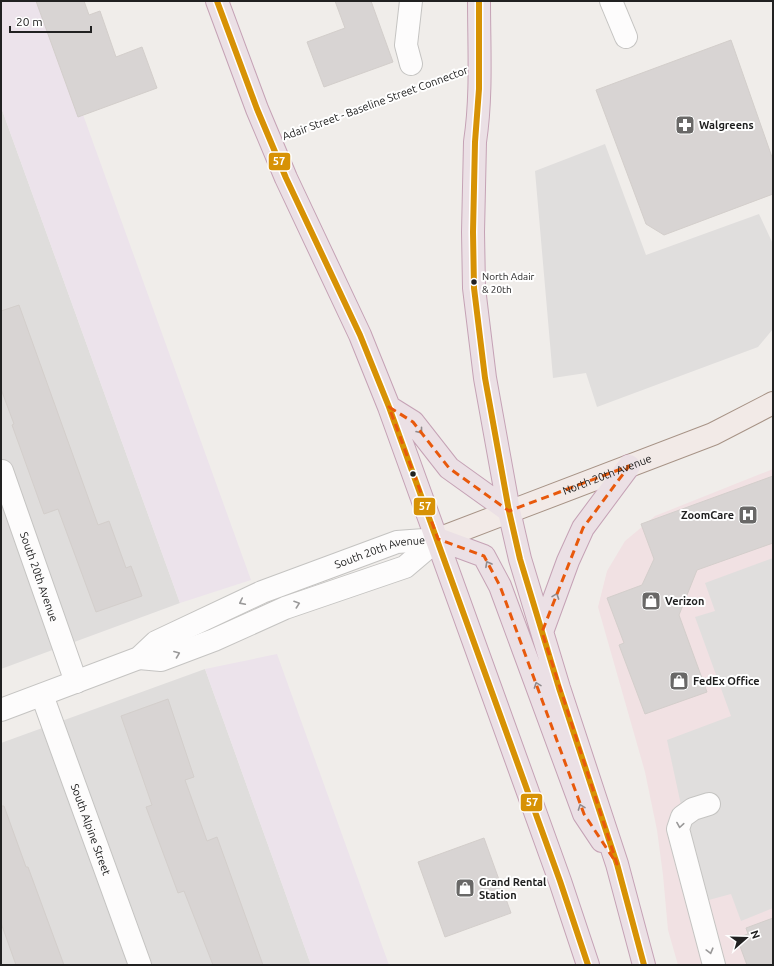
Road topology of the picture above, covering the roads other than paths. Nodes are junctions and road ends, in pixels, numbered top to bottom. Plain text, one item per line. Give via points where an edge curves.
1 (217, 1) edge
2 (411, 1) edge
3 (479, 1) edge
4 (612, 1) edge
5 (626, 38) dead end
6 (411, 64) dead end
7 (773, 403) edge
8 (389, 407) junction
9 (629, 466) junction
10 (2, 471) dead end
11 (509, 511) junction
12 (438, 539) junction
13 (542, 632) junction
14 (76, 682) junction
15 (42, 694) junction
16 (1, 710) edge
17 (709, 804) dead end
18 (616, 864) junction
19 (140, 965) edge
20 (588, 965) edge
21 (644, 965) edge
22 (714, 965) edge

1 - 8 highway via 286,178 360,335
2 - 6 street via 406,44
3 - 11 highway via 474,172 474,288 485,378
4 - 5 street
7 - 9 main road, North 20th Avenue via 713,434
8 -> 11 highway via 413,422 449,468
8 - 12 highway
9 - 11 main road, North 20th Avenue
13 -> 9 highway via 583,528
10 - 14 street, South 20th Avenue
11 - 12 main road, North 20th Avenue
11 - 13 highway via 520,559
12 - 14 street, South 20th Avenue via 404,567 284,608 214,640 161,660 139,658
18 -> 12 highway via 584,814 518,631 484,556
12 - 20 highway
13 - 18 highway
14 - 15 street, South 20th Avenue
15 - 16 street, South 20th Avenue
15 - 19 street, South Alpine Street
17 -> 22 street via 693,809 682,817 678,829
18 - 21 highway

